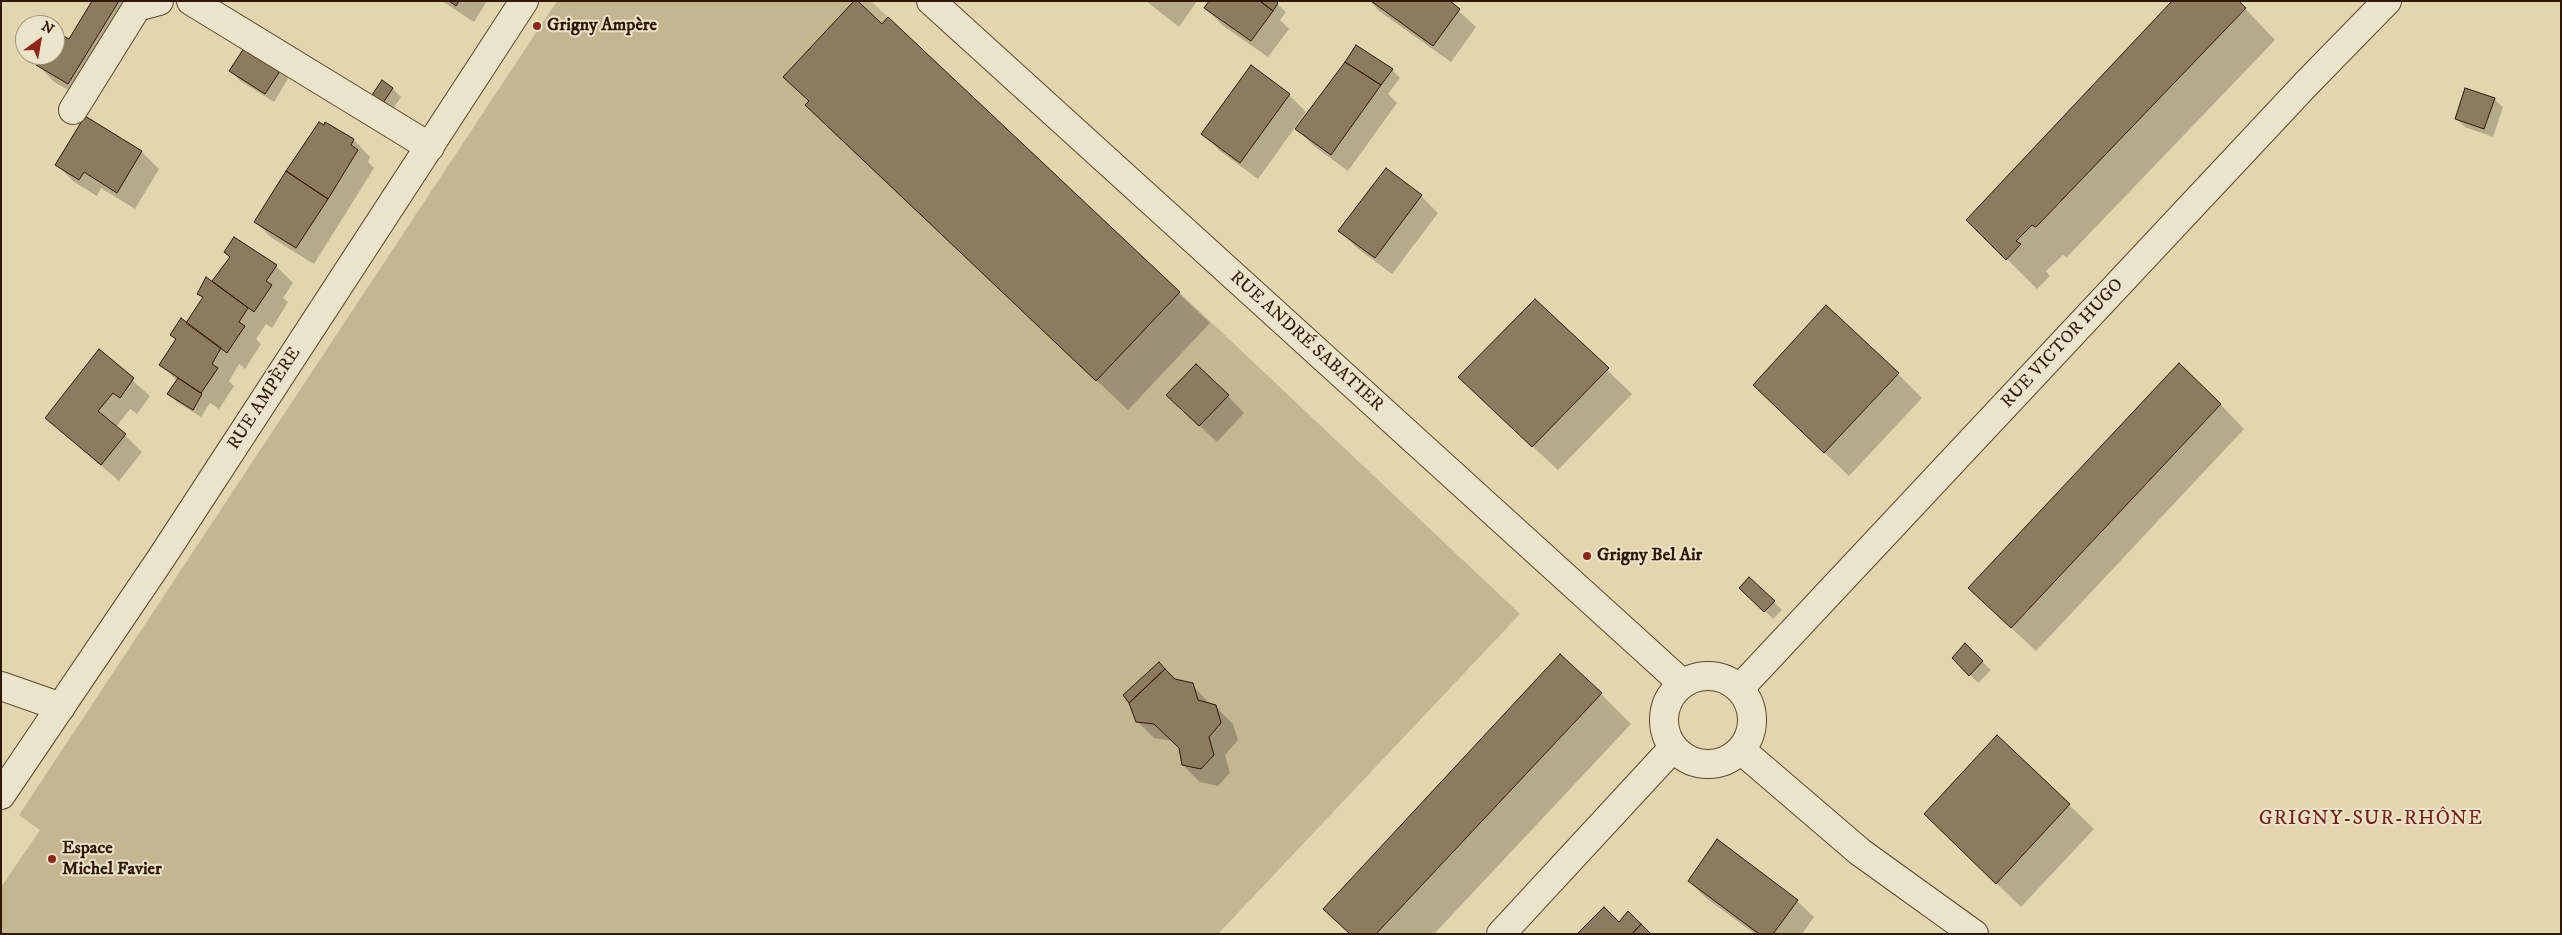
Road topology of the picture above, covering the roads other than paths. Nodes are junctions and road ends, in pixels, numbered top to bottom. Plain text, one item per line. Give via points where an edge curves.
1 (159, 1) edge
2 (191, 1) edge
3 (524, 1) edge
4 (931, 1) edge
5 (2387, 1) edge
6 (73, 110) dead end
7 (430, 147) junction
8 (1682, 683) junction
9 (1, 686) edge
10 (1740, 688) junction
11 (61, 707) junction
12 (1673, 748) junction
13 (1742, 750) junction
14 (1, 795) edge
15 (1501, 934) edge
16 (1974, 934) edge

1 - 6 street via 137,7
2 - 7 street
3 - 7 street, RUE AMPÈRE
4 - 8 street, RUE ANDRÉ SABATIER
5 - 10 street, RUE VICTOR HUGO
7 - 11 street, RUE AMPÈRE
8 - 10 street via 1696,676 1712,675 1728,679
8 - 12 street via 1670,696 1664,714 1665,732
9 - 11 street
10 - 13 street via 1750,702 1753,719 1750,735
11 - 14 street, RUE AMPÈRE
12 - 13 street via 1700,764 1715,764
12 - 15 street
13 - 16 street via 1860,852

